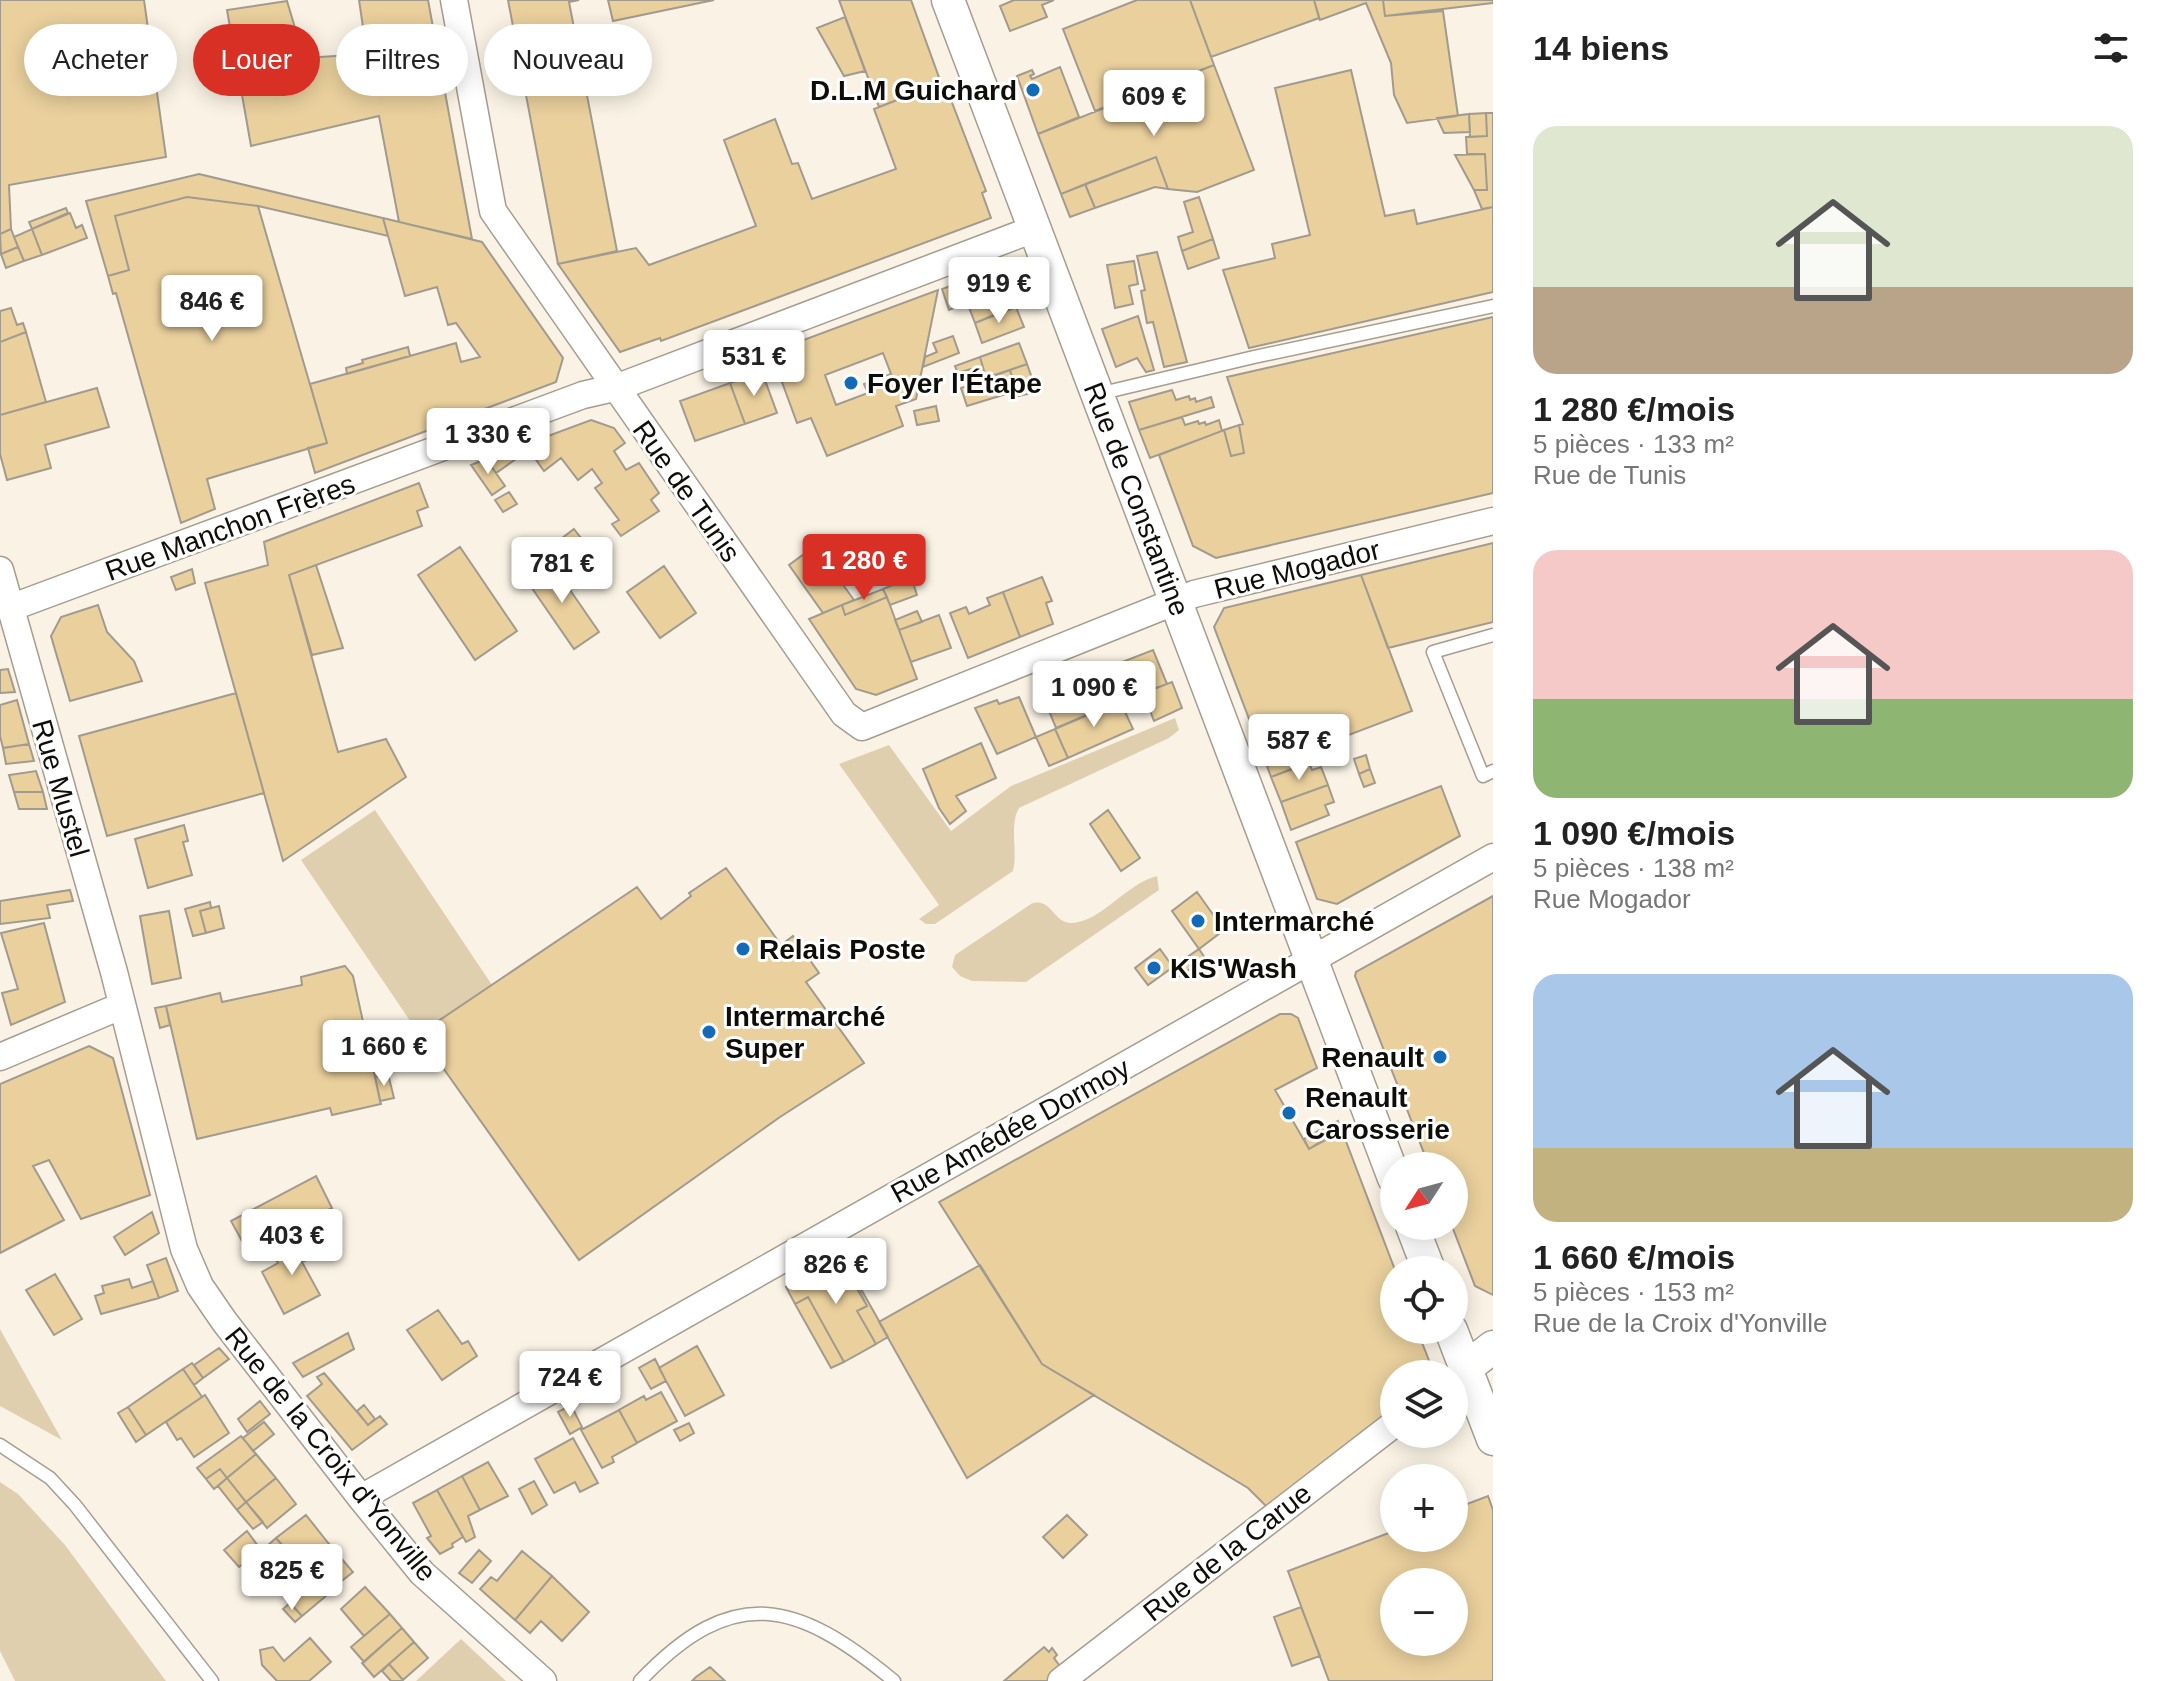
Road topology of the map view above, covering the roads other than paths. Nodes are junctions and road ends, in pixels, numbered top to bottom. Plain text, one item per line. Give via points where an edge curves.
1 (454, 0) edge
2 (948, 0) edge
3 (1034, 229) junction
4 (1493, 306) edge
5 (618, 387) junction
6 (1097, 394) junction
7 (1493, 521) edge
8 (0, 570) edge
9 (1176, 601) junction
10 (10, 608) junction
11 (1493, 635) edge
12 (882, 720) joint
13 (1493, 771) edge
14 (1493, 857) edge
15 (1311, 960) junction
16 (121, 1006) junction
17 (0, 1057) edge
18 (1384, 1152) edge
19 (1493, 1347) edge
20 (1468, 1367) edge
21 (1468, 1389) edge
22 (1380, 1435) edge
23 (1493, 1439) edge
24 (0, 1445) edge
25 (361, 1498) junction
26 (212, 1681) edge
27 (543, 1681) edge
28 (640, 1681) edge
29 (894, 1681) edge
30 (1061, 1681) edge

1 - 5 street via 493,211
2 - 3 street, Rue de Constantine
3 - 5 street, Rue Manchon Frères
3 - 6 street, Rue de Constantine
4 - 6 lane
5 - 10 street, Rue Manchon Frères via 583,395
5 - 12 street, Rue de Tunis via 844,714 862,727
6 - 9 street, Rue de Constantine
7 - 9 street, Rue Mogador
8 - 10 street, Rue Mustel
9 - 12 street, Rue Mogador
9 - 15 street, Rue de Constantine
10 - 16 street, Rue Mustel
11 - 13 lane via 1433,652 1483,776
14 - 15 street, Rue Amédée Dormoy
15 - 18 street, Rue de Constantine
15 - 25 street, Rue Amédée Dormoy
16 - 17 street
16 - 25 street, Rue de la Croix d'Yonville via 184,1249 200,1286
19 - 20 street
21 - 23 street
22 - 30 street, Rue de la Carue
24 - 26 lane via 50,1478 75,1505
25 - 27 street, Rue de la Croix d'Yonville via 422,1573
28 - 29 lane via 673,1648 711,1624 771,1614 808,1623 844,1642

